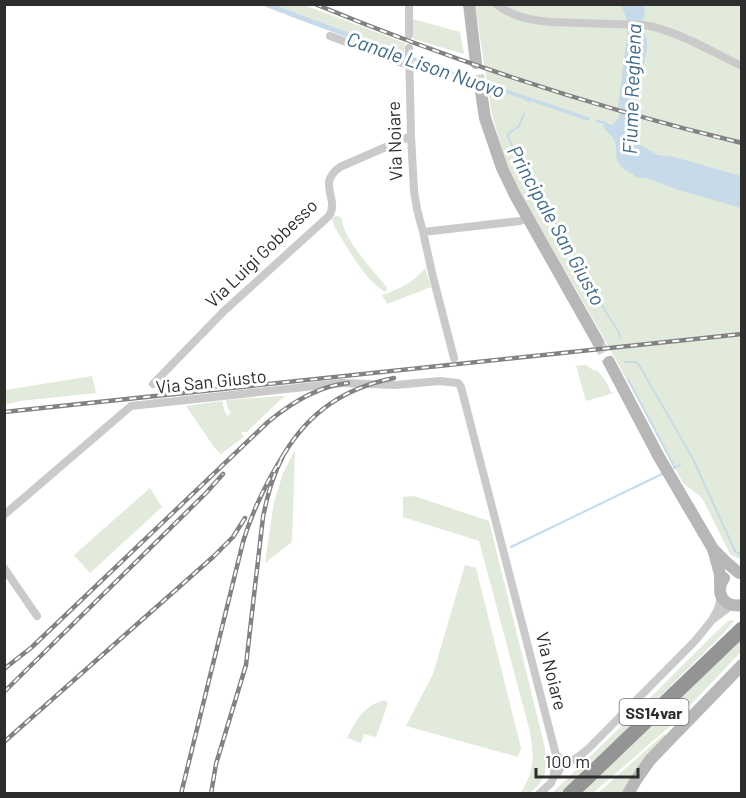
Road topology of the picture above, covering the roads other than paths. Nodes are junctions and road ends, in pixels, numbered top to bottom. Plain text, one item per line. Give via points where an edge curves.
1 (409, 4) edge
2 (469, 4) edge
3 (496, 4) edge
4 (409, 35) dead end
5 (330, 36) dead end
6 (410, 48) dead end
7 (410, 64) junction
8 (741, 66) edge
9 (411, 136) junction
10 (528, 217) junction
11 (423, 232) junction
12 (598, 342) tunnel mouth
13 (454, 358) dead end
14 (609, 362) tunnel mouth
15 (153, 384) dead end
16 (460, 384) joint
17 (4, 515) edge
18 (713, 549) junction
19 (4, 568) edge
20 (740, 573) edge
21 (721, 590) junction
22 (737, 605) edge
23 (37, 616) dead end
24 (712, 620) junction
25 (740, 630) edge
26 (741, 665) edge
27 (561, 759) junction
28 (539, 794) edge
29 (570, 794) edge
30 (628, 794) edge

1 - 4 street
2 - 10 street via 485,117 497,155
3 - 8 street via 535,21 658,28
5 - 7 street
6 - 7 street, Via Noiare
7 - 9 street, Via Noiare
9 - 11 street, Via Noiare via 414,191
9 - 15 street, Via Luigi Gobbesso via 331,174 329,216 224,311
10 - 11 street
10 - 12 street
11 - 13 street, Via Noiare
14 - 18 street
16 - 17 street, Via San Giusto via 342,383 131,406
16 - 27 street, Via Noiare via 552,746
18 - 20 street
18 - 21 street
19 - 23 street
20 - 21 street via 723,580
21 - 22 street via 724,600
21 - 24 street
22 - 24 street
24 - 27 street via 588,749 575,760
25 - 29 highway, SS14var
26 - 30 street via 650,760
27 - 28 street via 554,765 551,783

